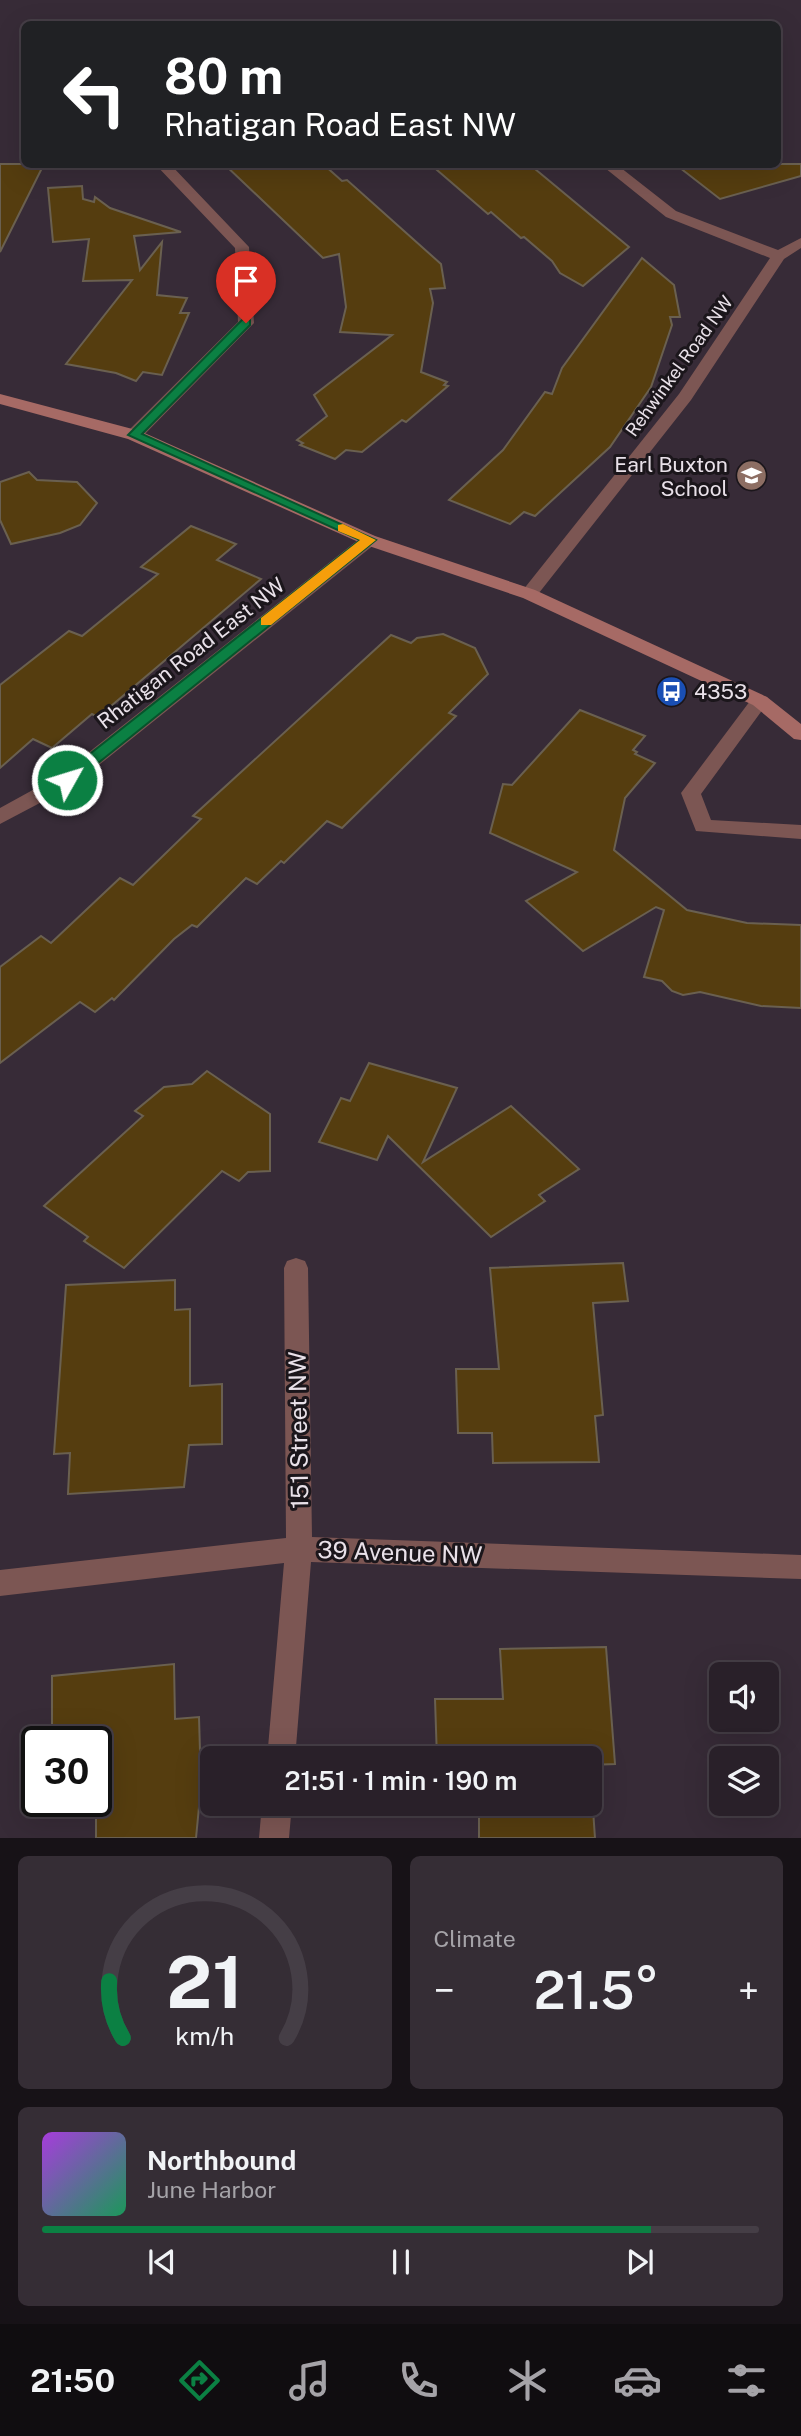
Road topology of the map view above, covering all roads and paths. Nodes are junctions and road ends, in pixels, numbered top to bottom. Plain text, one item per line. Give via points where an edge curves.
1 (166, 168) edge
2 (612, 168) edge
3 (801, 242) edge
4 (779, 256) junction
5 (0, 399) edge
6 (134, 435) junction
7 (369, 540) junction
8 (529, 594) junction
9 (760, 701) junction
10 (801, 734) edge
11 (0, 817) edge
12 (801, 832) edge
13 (296, 1268) dead end
14 (299, 1549) junction
15 (801, 1567) edge
16 (0, 1583) edge
17 (282, 1746) edge
18 (276, 1816) edge
19 (274, 1838) edge

1 - 6 street via 242,247 246,323
2 - 4 street via 671,214
3 - 4 street, Rehwinkel Road NW
4 - 8 street, Rehwinkel Road NW via 685,397
5 - 6 street
6 - 7 street
7 - 8 street
7 - 11 street, Rhatigan Road East NW via 67,780
8 - 9 street
9 - 10 street
9 - 12 street via 691,793 703,826
13 - 14 street, 151 Street NW
14 - 15 street, 39 Avenue NW
14 - 16 street, 39 Avenue NW
14 - 17 street, 151 Street NW
18 - 19 street

